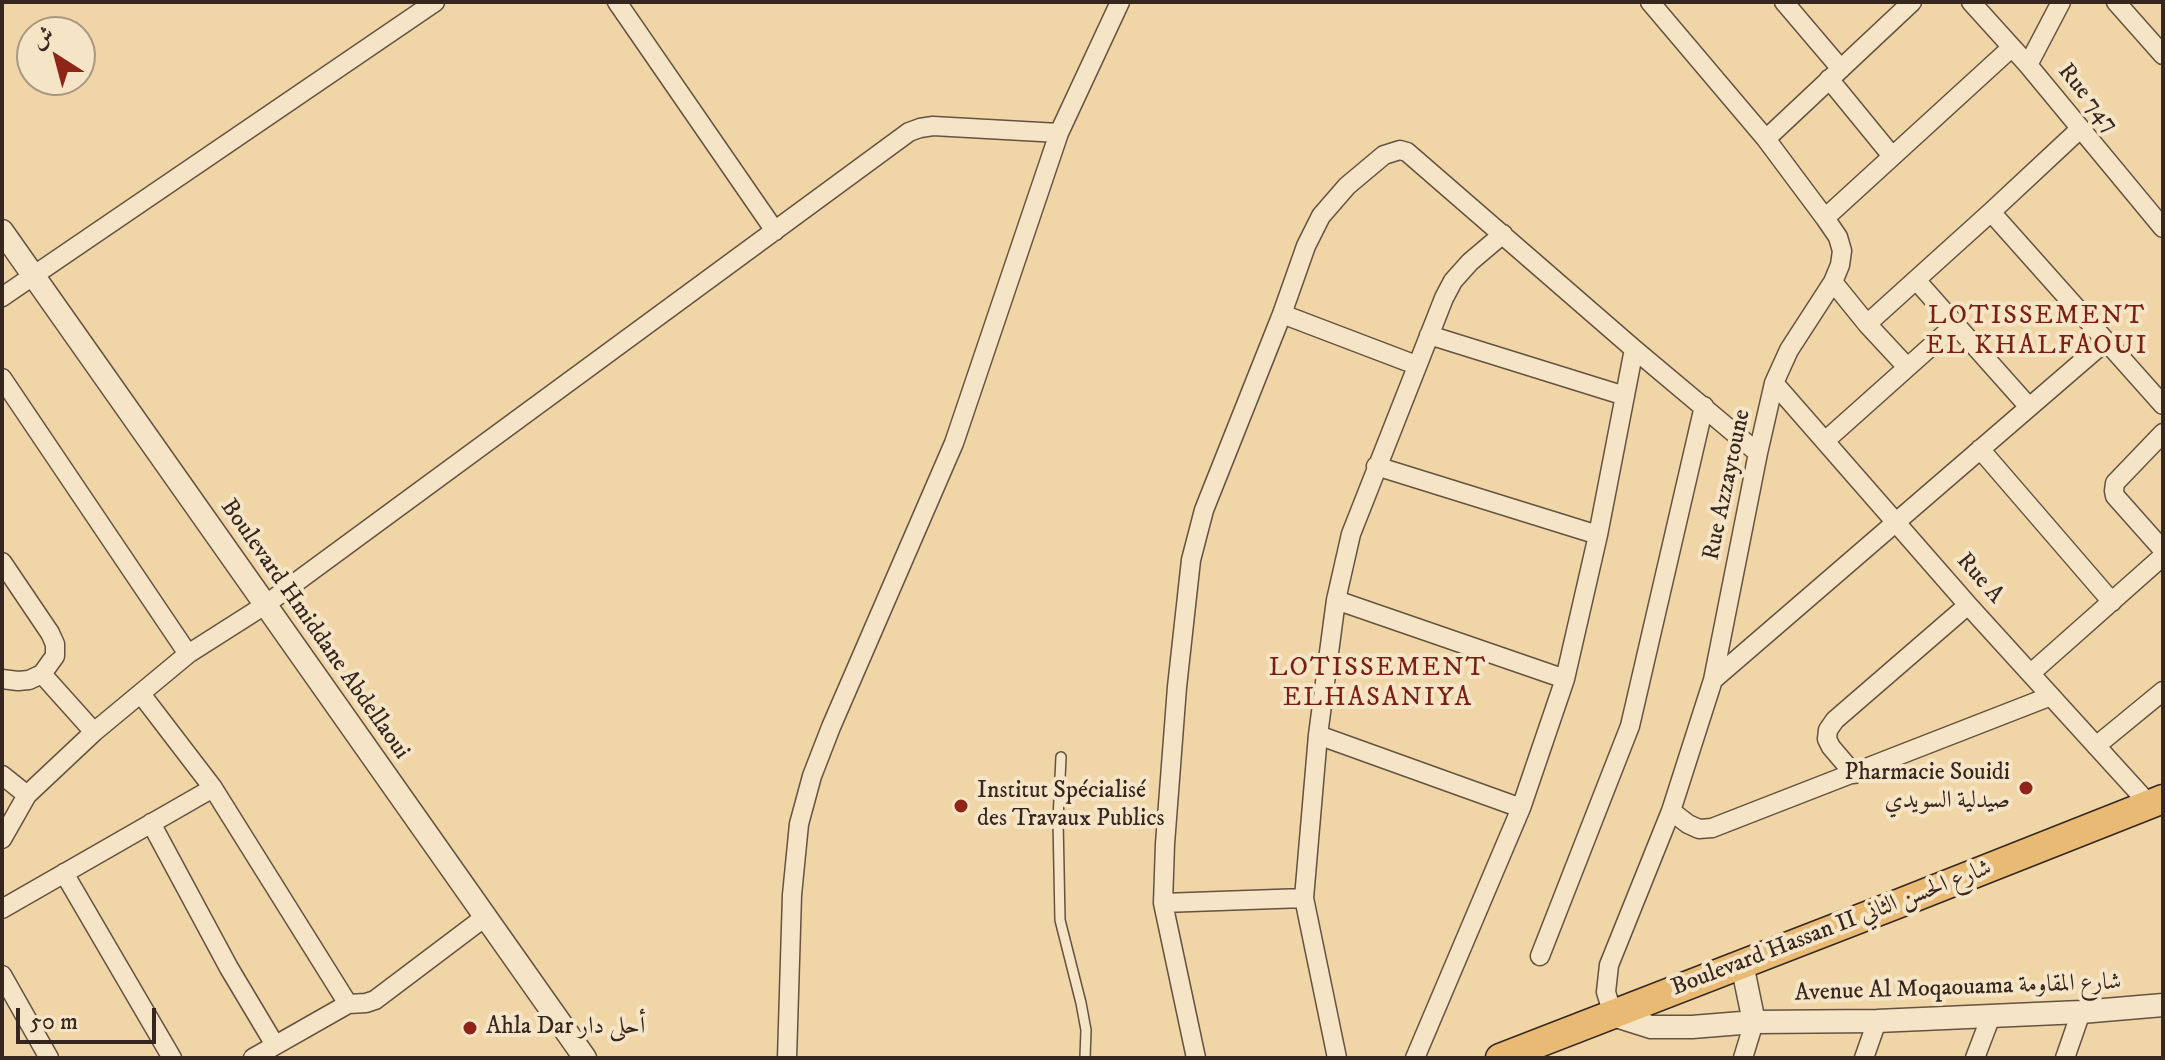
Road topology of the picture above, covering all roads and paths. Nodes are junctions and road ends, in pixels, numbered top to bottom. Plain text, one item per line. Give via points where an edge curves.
1 (435, 2) edge
2 (617, 2) edge
3 (1120, 2) edge
4 (1650, 2) edge
5 (1784, 2) edge
6 (1912, 2) edge
7 (1971, 2) edge
8 (2061, 2) edge
9 (2116, 2) edge
10 (2011, 48) junction
11 (2163, 55) edge
12 (2028, 65) junction
13 (1835, 74) junction
14 (2080, 129) junction
15 (1059, 133) junction
16 (1766, 139) junction
17 (1892, 156) junction
18 (1991, 212) junction
19 (1825, 218) junction
20 (2163, 228) edge
21 (2, 231) edge
22 (775, 231) junction
23 (1503, 234) junction
24 (32, 276) junction
25 (1916, 280) junction
26 (1833, 282) junction
27 (2, 297) edge
28 (1282, 314) junction
29 (1867, 324) junction
30 (1956, 324) junction
31 (1429, 335) junction
32 (2106, 341) junction
33 (1634, 349) junction
34 (1416, 365) junction
35 (1907, 367) junction
36 (2, 378) edge
37 (1774, 383) junction
38 (1625, 396) junction
39 (2163, 405) edge
40 (1704, 406) junction
41 (2029, 407) junction
42 (2163, 433) edge
43 (1825, 441) junction
44 (1980, 449) junction
45 (1758, 453) junction
46 (1376, 466) junction
47 (1897, 521) junction
48 (1598, 535) junction
49 (2163, 553) edge
50 (2, 562) edge
51 (1336, 600) junction
52 (2112, 602) junction
53 (265, 605) junction
54 (1968, 605) junction
55 (188, 654) junction
56 (2031, 673) junction
57 (42, 674) junction
58 (2, 679) edge
59 (1565, 679) junction
60 (1713, 680) junction
61 (2163, 691) edge
62 (141, 694) junction
63 (2051, 696) junction
64 (94, 732) junction
65 (1318, 735) junction
66 (2096, 746) junction
67 (1061, 757) dead end
68 (1854, 774) junction
69 (2, 775) edge
70 (213, 788) junction
71 (27, 795) junction
72 (2156, 802) edge
73 (1521, 808) junction
74 (1671, 811) junction
75 (151, 823) junction
76 (2, 839) edge
77 (64, 873) junction
78 (1304, 898) junction
79 (1163, 903) junction
80 (2, 909) edge
81 (485, 917) junction
82 (1540, 956) dead end
83 (1742, 964) junction
84 (2, 975) edge
85 (348, 1004) junction
86 (2163, 1005) edge
87 (2081, 1012) junction
88 (1613, 1015) junction
89 (1991, 1016) junction
90 (1877, 1021) junction
91 (1754, 1022) junction
92 (275, 1045) junction
93 (49, 1058) edge
94 (172, 1058) edge
95 (253, 1058) edge
96 (584, 1058) edge
97 (787, 1058) edge
98 (1085, 1058) edge
99 (1196, 1058) edge
100 (1337, 1058) edge
101 (1415, 1058) edge
102 (1500, 1058) edge
103 (1743, 1058) edge
104 (1864, 1058) edge
105 (1975, 1058) edge
106 (2065, 1058) edge

1 - 24 street
2 - 22 street
3 - 15 street
4 - 16 street, Rue Azzaytoune
5 - 13 street
6 - 13 street
7 - 10 street, Rue 747
8 - 12 street
9 - 11 street
10 - 12 street, Rue 747
10 - 17 street
12 - 14 street, Rue 747
13 - 16 street
13 - 17 street
14 - 18 street
14 - 20 street, Rue 747
15 - 22 street via 920,128
15 - 97 street via 954,443 812,776 799,824 792,895
16 - 19 street, Rue Azzaytoune
17 - 19 street
18 - 25 street
18 - 32 street
19 - 26 street, Rue Azzaytoune via 1842,251
21 - 24 street, Boulevard Hmiddane Abdellaoui
22 - 53 street
23 - 28 street via 1407,152 1384,155 1321,216
23 - 31 street via 1453,281
23 - 33 street
24 - 27 street
24 - 53 street, Boulevard Hmiddane Abdellaoui
25 - 29 street
25 - 30 street
26 - 29 street
26 - 37 street, Rue Azzaytoune
28 - 34 street
28 - 79 street via 1204,510 1191,560
29 - 35 street
30 - 35 street
30 - 41 street
31 - 34 street
31 - 38 street
32 - 39 street
32 - 41 street
33 - 38 street
33 - 40 street
34 - 46 street
35 - 43 street
36 - 55 street
37 - 43 street, Rue A
37 - 45 street, Rue Azzaytoune
38 - 48 street
40 - 45 street
40 - 82 street via 1630,726
41 - 44 street
42 - 49 street via 2115,483 2114,491
43 - 47 street, Rue A
44 - 47 street
44 - 52 street
45 - 60 street, Rue Azzaytoune
46 - 48 street
46 - 51 street via 1351,534
47 - 54 street, Rue A
47 - 60 street
48 - 59 street
49 - 52 street
50 - 57 street via 55,644 55,656
51 - 59 street
51 - 65 street
52 - 56 street
53 - 55 street
53 - 81 street, Boulevard Hmiddane Abdellaoui
54 - 56 street, Rue A
54 - 68 street via 1828,730 1831,747
55 - 62 street
56 - 63 street, Rue A
57 - 58 street via 29,680
57 - 64 street
59 - 73 street
60 - 74 street, Rue Azzaytoune
61 - 66 street
62 - 64 street
62 - 70 street
63 - 66 street, Rue A
63 - 68 street
64 - 71 street
65 - 73 street
65 - 78 street
66 - 72 street, Rue A
67 - 98 lane via 1060,920 1086,1030
68 - 74 street via 1712,828 1699,829
69 - 71 street
70 - 75 street
70 - 85 street
71 - 76 street
72 - 83 main road, Boulevard Hassan II شارع الحسن الثاني
73 - 101 street
74 - 88 street, Rue Azzaytoune via 1609,965 1606,992
75 - 77 street
75 - 92 street
77 - 80 street
77 - 94 street
78 - 79 street
78 - 100 street
79 - 99 street
81 - 85 street via 375,1000
81 - 96 street, Boulevard Hmiddane Abdellaoui
83 - 88 main road, Boulevard Hassan II شارع الحسن الثاني
83 - 91 street
84 - 93 street
85 - 92 street
86 - 87 street, Avenue Al Moqaouama شارع المقاومة
87 - 89 street, Avenue Al Moqaouama شارع المقاومة
87 - 106 street
88 - 91 street, Avenue Al Moqaouama شارع المقاومة via 1651,1027
88 - 102 main road, Boulevard Hassan II شارع الحسن الثاني
89 - 90 street, Avenue Al Moqaouama شارع المقاومة
89 - 105 street
90 - 91 street, Avenue Al Moqaouama شارع المقاومة
90 - 104 street
91 - 103 street
92 - 95 street

